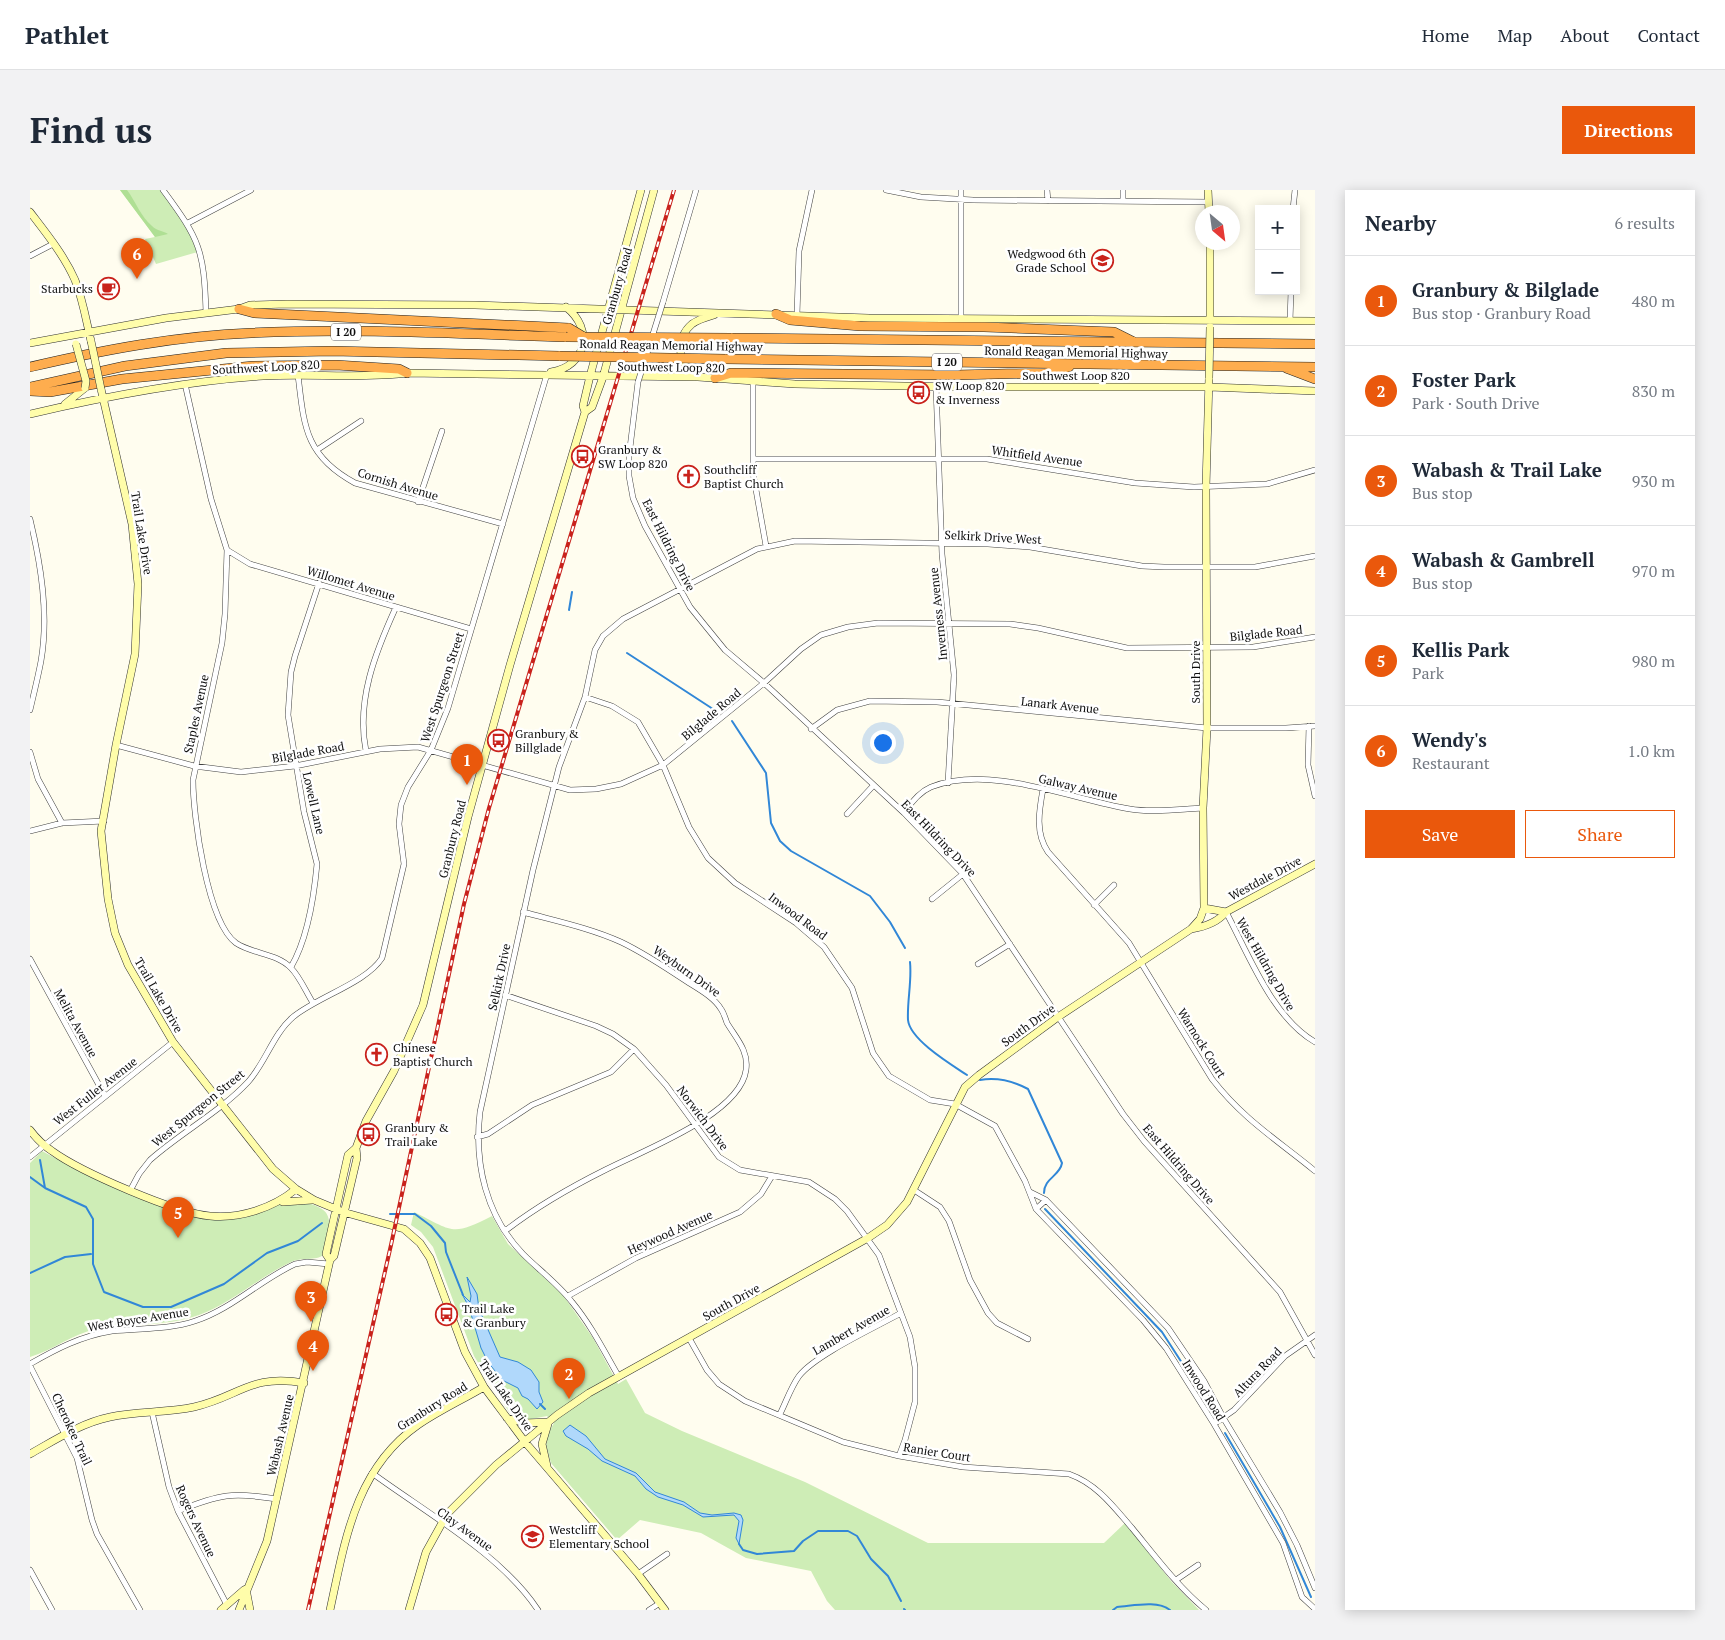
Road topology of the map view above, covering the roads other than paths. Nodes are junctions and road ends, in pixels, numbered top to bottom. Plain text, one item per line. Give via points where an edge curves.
1 (163, 190) edge
2 (251, 190) edge
3 (641, 190) edge
4 (654, 190) edge
5 (696, 190) edge
6 (812, 190) edge
7 (886, 190) edge
8 (961, 190) edge
9 (1047, 190) edge
10 (1123, 190) edge
11 (1208, 190) edge
12 (1295, 190) edge
13 (962, 199) junction
14 (1048, 201) junction
15 (1123, 201) junction
16 (1209, 202) junction
17 (1209, 205) edge
18 (1293, 205) edge
19 (30, 212) edge
20 (188, 224) junction
21 (53, 244) junction
22 (1210, 250) edge
23 (30, 256) edge
24 (1290, 295) edge
25 (566, 308) junction
26 (239, 309) junction
27 (608, 309) junction
28 (622, 310) junction
29 (206, 312) junction
30 (722, 313) junction
31 (776, 314) junction
32 (797, 315) junction
33 (961, 319) junction
34 (1290, 321) junction
35 (1315, 321) edge
36 (1210, 323) junction
37 (88, 331) junction
38 (567, 332) junction
39 (62, 336) junction
40 (30, 343) edge
41 (1136, 343) junction
42 (1315, 344) edge
43 (1081, 364) junction
44 (1282, 366) junction
45 (30, 367) edge
46 (1315, 367) edge
47 (407, 373) junction
48 (536, 374) junction
49 (547, 374) junction
50 (298, 375) junction
51 (590, 376) junction
52 (603, 377) junction
53 (698, 377) junction
54 (715, 378) junction
55 (1315, 379) edge
56 (753, 381) junction
57 (185, 384) junction
58 (936, 386) junction
59 (1209, 386) junction
60 (30, 389) edge
61 (1315, 390) edge
62 (103, 397) junction
63 (60, 407) junction
64 (585, 412) junction
65 (30, 414) edge
66 (361, 420) dead end
67 (442, 431) dead end
68 (317, 450) junction
69 (938, 458) junction
70 (753, 459) junction
71 (1315, 470) edge
72 (1206, 487) junction
73 (418, 502) junction
74 (30, 519) edge
75 (503, 524) junction
76 (941, 544) junction
77 (766, 546) junction
78 (227, 550) junction
79 (1315, 556) edge
80 (1206, 568) junction
81 (319, 583) junction
82 (679, 589) junction
83 (396, 608) junction
84 (949, 623) junction
85 (471, 629) junction
86 (1315, 637) edge
87 (1206, 648) junction
88 (764, 683) junction
89 (585, 697) junction
90 (954, 704) junction
91 (30, 710) edge
92 (1312, 726) edge
93 (1207, 728) junction
94 (811, 729) junction
95 (116, 746) junction
96 (431, 750) junction
97 (366, 751) junction
98 (30, 752) edge
99 (194, 766) junction
100 (295, 766) junction
101 (483, 766) junction
102 (663, 766) junction
103 (948, 783) junction
104 (555, 786) junction
105 (872, 786) junction
106 (1043, 790) junction
107 (1315, 796) edge
108 (1203, 808) junction
109 (848, 814) dead end
110 (904, 814) junction
111 (104, 821) junction
112 (62, 823) junction
113 (30, 831) edge
114 (1315, 864) edge
115 (964, 874) junction
116 (1114, 885) dead end
117 (932, 900) dead end
118 (1094, 905) junction
119 (1204, 908) junction
120 (523, 912) junction
121 (1226, 912) junction
122 (1191, 929) junction
123 (1010, 944) junction
124 (30, 959) edge
125 (1142, 962) junction
126 (978, 964) dead end
127 (291, 967) junction
128 (506, 995) junction
129 (313, 1004) junction
130 (1058, 1017) junction
131 (173, 1042) junction
132 (1315, 1042) edge
133 (634, 1049) junction
134 (105, 1096) junction
135 (222, 1104) junction
136 (955, 1104) junction
137 (695, 1125) junction
138 (30, 1130) edge
139 (477, 1137) junction
140 (43, 1144) junction
141 (356, 1148) junction
142 (30, 1157) edge
143 (1315, 1171) edge
144 (772, 1176) junction
145 (131, 1189) junction
146 (296, 1189) junction
147 (914, 1190) junction
148 (1030, 1192) junction
149 (314, 1200) junction
150 (1046, 1200) junction
151 (280, 1202) junction
152 (335, 1209) junction
153 (1036, 1209) junction
154 (343, 1212) junction
155 (505, 1231) junction
156 (868, 1238) junction
157 (330, 1262) junction
158 (568, 1296) junction
159 (901, 1313) junction
160 (1315, 1335) edge
161 (689, 1338) junction
162 (1028, 1338) dead end
163 (1308, 1340) junction
164 (1315, 1355) edge
165 (30, 1365) edge
166 (618, 1377) junction
167 (304, 1383) junction
168 (484, 1387) junction
169 (152, 1412) junction
170 (780, 1414) junction
171 (506, 1417) junction
172 (1224, 1419) junction
173 (548, 1422) junction
174 (1214, 1424) junction
175 (66, 1434) junction
176 (525, 1442) junction
177 (30, 1454) edge
178 (899, 1456) junction
179 (548, 1469) junction
180 (372, 1473) junction
181 (277, 1498) junction
182 (178, 1511) junction
183 (441, 1523) junction
184 (667, 1554) dead end
185 (1198, 1565) dead end
186 (30, 1570) edge
187 (638, 1574) junction
188 (1176, 1580) junction
189 (246, 1588) junction
190 (1315, 1588) edge
191 (660, 1602) junction
192 (224, 1607) edge
193 (1315, 1609) edge
194 (52, 1610) edge
195 (140, 1610) edge
196 (238, 1610) edge
197 (250, 1610) edge
198 (330, 1610) edge
199 (409, 1610) edge
200 (538, 1610) edge
201 (649, 1610) edge
202 (665, 1610) edge
203 (1206, 1610) edge

1 - 20 street
2 - 20 street
3 - 27 main road, Granbury Road
4 - 28 main road, Granbury Road
5 - 82 street, East Hildring Drive, bridge via 638,382 629,456 631,486 642,520
6 - 32 street via 799,251
7 - 13 street via 921,197
8 - 13 street
9 - 14 street
10 - 15 street
11 - 16 main road
12 - 18 street
13 - 14 street
13 - 33 street
14 - 15 street
15 - 16 street
16 - 17 main road
19 - 21 main road, Trail Lake Drive
20 - 29 street via 203,257
21 - 23 street
21 - 37 main road, Trail Lake Drive via 74,278
22 - 36 main road, South Drive
24 - 34 street
25 - 26 main road via 294,304 250,305
25 - 27 main road
25 - 48 main road via 582,327 583,341 578,359 564,369
26 - 29 main road
26 - 38 highway via 254,313
27 - 28 main road
27 - 51 main road, Granbury Road
28 - 30 main road
28 - 52 main road, Granbury Road
29 - 37 main road
30 - 31 main road
30 - 53 main road via 696,321 683,336 682,364
31 - 32 main road
31 - 41 highway via 790,320 860,326 1114,332
32 - 33 main road
33 - 36 main road
34 - 35 main road
34 - 36 main road
36 - 59 main road, South Drive, bridge
37 - 39 main road
37 - 62 main road, Trail Lake Drive, bridge
38 - 41 highway, Ronald Reagan Memorial Highway / I 20, bridge via 584,337
38 - 45 highway, Ronald Reagan Memorial Highway / I 20 via 250,333 158,342
39 - 40 main road
39 - 63 main road, bridge via 76,344 86,381 85,388
41 - 42 highway, Ronald Reagan Memorial Highway / I 20
43 - 44 highway, Ronald Reagan Memorial Highway / I 20
43 - 54 highway via 1046,373 731,374
43 - 60 highway, Ronald Reagan Memorial Highway / I 20, bridge via 323,350 226,353 125,366
44 - 46 highway, Ronald Reagan Memorial Highway / I 20
44 - 55 highway
47 - 48 main road, Southwest Loop 820
47 - 50 main road, Southwest Loop 820 via 383,376
47 - 60 highway via 399,369 336,365 269,365 122,379 50,392
48 - 49 main road, Southwest Loop 820
49 - 51 main road, Southwest Loop 820
49 - 75 street, West Spurgeon Street
50 - 57 main road, Southwest Loop 820
50 - 68 street, Cornish Avenue via 305,430
51 - 52 main road, Southwest Loop 820
51 - 64 main road, Granbury Road via 583,406
52 - 53 main road, Southwest Loop 820
52 - 64 main road, Granbury Road via 592,407
53 - 54 main road, Southwest Loop 820
54 - 56 main road, Southwest Loop 820
56 - 58 main road, Southwest Loop 820
56 - 70 street
57 - 62 main road, Southwest Loop 820
57 - 78 street, Staples Avenue via 211,499
58 - 59 main road, Southwest Loop 820
58 - 69 street, Inverness Avenue
59 - 61 main road, Southwest Loop 820
59 - 72 main road, South Drive
62 - 63 main road, Southwest Loop 820
62 - 95 main road, Trail Lake Drive via 132,524 138,584 135,654
63 - 65 main road, Southwest Loop 820
64 - 101 main road, Granbury Road
66 - 68 street
67 - 73 street
68 - 73 street, Cornish Avenue via 329,466 355,483
69 - 70 street, Whitfield Avenue
69 - 72 street, Whitfield Avenue via 987,459 1135,482
69 - 76 street, Inverness Avenue
70 - 77 street via 755,494
71 - 72 street, Whitfield Avenue via 1267,484
72 - 80 main road, South Drive
73 - 75 street, Cornish Avenue
74 - 91 street via 44,614 41,660
75 - 85 street, West Spurgeon Street
76 - 77 street, Selkirk Drive West via 795,541
76 - 80 street, Selkirk Drive West via 1030,547 1142,566
76 - 84 street, Inverness Avenue
77 - 82 street, Selkirk Drive West
78 - 81 street, Willomet Avenue via 250,564
78 - 99 street, Staples Avenue via 222,642
79 - 80 street, Selkirk Drive West via 1255,567
80 - 87 main road, South Drive
81 - 83 street, Willomet Avenue
81 - 100 street, Lowell Lane via 291,672 288,715
82 - 88 street, East Hildring Drive via 699,621 725,650
82 - 89 street, Selkirk Drive via 623,619 603,636 595,650
83 - 85 street, Willomet Avenue
83 - 97 street via 381,639 368,682 363,709
84 - 87 street, Bilglade Road via 1010,624 1127,648
84 - 88 street, Bilglade Road via 878,623 821,635
84 - 90 street, Inverness Avenue
85 - 96 street, West Spurgeon Street via 453,693
86 - 87 street, Bilglade Road via 1253,647
87 - 93 main road, South Drive
88 - 94 street, East Hildring Drive
88 - 102 street, Bilglade Road
89 - 102 street, Inwood Road via 612,706 638,722
89 - 104 street, Selkirk Drive
90 - 93 street, Lanark Avenue
90 - 94 street, Lanark Avenue via 870,701 837,710
90 - 103 street, Inverness Avenue
92 - 93 street, Lanark Avenue
92 - 107 street via 1308,765
93 - 108 main road, South Drive
94 - 105 street, East Hildring Drive
95 - 99 street, Bilglade Road
95 - 111 main road, Trail Lake Drive
96 - 97 street, Bilglade Road via 406,747
96 - 101 street, Bilglade Road
96 - 129 street, West Spurgeon Street via 401,805 399,824 404,864 382,958 371,970
97 - 100 street, Bilglade Road
98 - 112 street via 38,779
99 - 100 street, Bilglade Road via 241,772
99 - 127 street, Staples Avenue via 193,800 199,841 212,899 222,924 236,943
100 - 127 street, Lowell Lane via 317,864 300,950
101 - 104 street, Bilglade Road
101 - 141 main road, Granbury Road via 423,1005
102 - 104 street, Bilglade Road via 621,784 596,789 570,790
102 - 136 street, Inwood Road via 689,827 708,858 735,883 796,923 824,947 852,988 873,1053 889,1076 930,1100
103 - 106 street, Galway Avenue via 986,781
103 - 110 street via 925,791
104 - 120 street, Selkirk Drive
105 - 109 street
105 - 110 street, East Hildring Drive
106 - 108 street, Galway Avenue via 1132,810
106 - 118 street, Warnock Court via 1038,817 1043,844
108 - 119 main road, South Drive
110 - 115 street, East Hildring Drive
111 - 112 street
111 - 131 main road, Trail Lake Drive via 102,850 116,933 128,965
112 - 113 street
114 - 121 main road, Westdale Drive
115 - 117 street
115 - 123 street, East Hildring Drive
116 - 118 street
118 - 125 street, Warnock Court
119 - 121 main road, Westdale Drive
119 - 122 main road, South Drive
120 - 128 street, Selkirk Drive
120 - 137 street, Weyburn Drive via 620,941 706,994 721,1008 744,1048 746,1071 736,1092
121 - 122 main road, Westdale Drive via 1204,927
121 - 132 street, West Hildring Drive via 1281,1012 1302,1034
122 - 125 main road, South Drive
123 - 126 street
123 - 130 street, East Hildring Drive
124 - 134 street, Melita Avenue
125 - 130 main road, South Drive
125 - 143 street, Warnock Court via 1212,1080 1262,1132
127 - 129 street
128 - 133 street, Norwich Drive via 596,1026
128 - 139 street, Selkirk Drive
129 - 135 street, West Spurgeon Street via 286,1023 252,1077
130 - 136 main road, South Drive via 979,1075 965,1087
130 - 163 street, East Hildring Drive via 1144,1141 1280,1292
131 - 134 street, West Fuller Avenue
131 - 135 main road, Trail Lake Drive
133 - 137 street, Norwich Drive
133 - 139 street via 611,1072 532,1105 488,1134
134 - 140 street, West Fuller Avenue
135 - 145 street, West Spurgeon Street via 150,1160
135 - 146 main road, Trail Lake Drive via 273,1168
136 - 147 main road, South Drive
136 - 148 street, Inwood Road via 995,1126
137 - 144 street, Norwich Drive via 714,1151 729,1164 740,1170
137 - 155 street, Weyburn Drive via 541,1204
138 - 140 main road
139 - 155 street, Selkirk Drive via 483,1182 489,1202
140 - 142 street, West Fuller Avenue
140 - 145 main road via 71,1162
141 - 152 main road, Granbury Road via 348,1155
141 - 154 main road, Granbury Road via 357,1158
144 - 156 street, Norwich Drive via 808,1182 823,1190 847,1211
144 - 158 street, Heywood Avenue via 761,1194 740,1212 636,1258
145 - 151 main road via 182,1210 210,1216 231,1216
146 - 149 main road, Trail Lake Drive
146 - 151 main road
147 - 156 main road, South Drive via 897,1214
147 - 162 street via 940,1207 949,1221 970,1280 988,1313 997,1323
148 - 150 street, Inwood Road
148 - 153 street, Inwood Road
149 - 151 main road
149 - 152 main road, Trail Lake Drive
150 - 153 street
150 - 172 street, Inwood Road via 1168,1328
152 - 154 main road, Trail Lake Drive
152 - 157 main road, Wabash Avenue via 326,1254
153 - 174 street, Inwood Road via 1143,1320 1166,1348
154 - 157 main road, Wabash Avenue
154 - 168 main road, Trail Lake Drive via 399,1227 420,1243 430,1258 465,1352
155 - 158 street, Selkirk Drive
156 - 159 street, Norwich Drive via 879,1255
156 - 161 main road, South Drive
157 - 165 street, West Boyce Avenue via 295,1264 200,1319 160,1328 93,1335 67,1344
157 - 167 main road, Wabash Avenue
158 - 166 street, Selkirk Drive via 589,1324
159 - 170 street, Lambert Avenue via 806,1368
159 - 178 street, Norwich Drive via 910,1336 916,1367 915,1402
160 - 163 street, Altura Road
161 - 166 main road, South Drive
161 - 170 street, Ranier Court via 719,1384 745,1401
163 - 164 street, East Hildring Drive
163 - 172 street, Altura Road via 1285,1356
165 - 175 street, Cherokee Trail
166 - 173 main road, South Drive via 575,1401
167 - 169 main road via 262,1382 204,1405
167 - 181 main road, Wabash Avenue
168 - 171 main road, Trail Lake Drive
168 - 180 main road, Granbury Road via 418,1425 388,1450
169 - 175 main road via 110,1416
169 - 182 street, Rogers Avenue via 169,1487
170 - 178 street, Ranier Court via 842,1442
171 - 173 main road via 525,1423
171 - 176 main road, Trail Lake Drive
172 - 174 street, Altura Road
172 - 190 street, Inwood Road via 1298,1545
173 - 176 main road, South Drive
173 - 179 main road via 542,1444
174 - 193 street, Inwood Road via 1282,1543 1302,1597
175 - 177 main road
175 - 195 street, Cherokee Trail via 81,1470 94,1527
176 - 179 main road, Trail Lake Drive
176 - 183 main road, South Drive via 470,1490
178 - 188 street, Ranier Court via 963,1467 1069,1474 1084,1479 1103,1494
179 - 187 main road, Trail Lake Drive
180 - 183 street, Clay Avenue
180 - 198 main road, Granbury Road via 360,1494 347,1532
181 - 182 street via 224,1494
181 - 189 main road, Wabash Avenue via 267,1541
182 - 192 street, Rogers Avenue
183 - 199 main road, South Drive via 421,1563
183 - 200 street, Clay Avenue via 497,1564
184 - 187 street
185 - 188 street
186 - 194 street
187 - 191 main road, Trail Lake Drive
188 - 203 street, Ranier Court
189 - 192 main road
189 - 196 main road, Wabash Avenue
189 - 197 main road
191 - 201 street
191 - 202 main road, Trail Lake Drive

